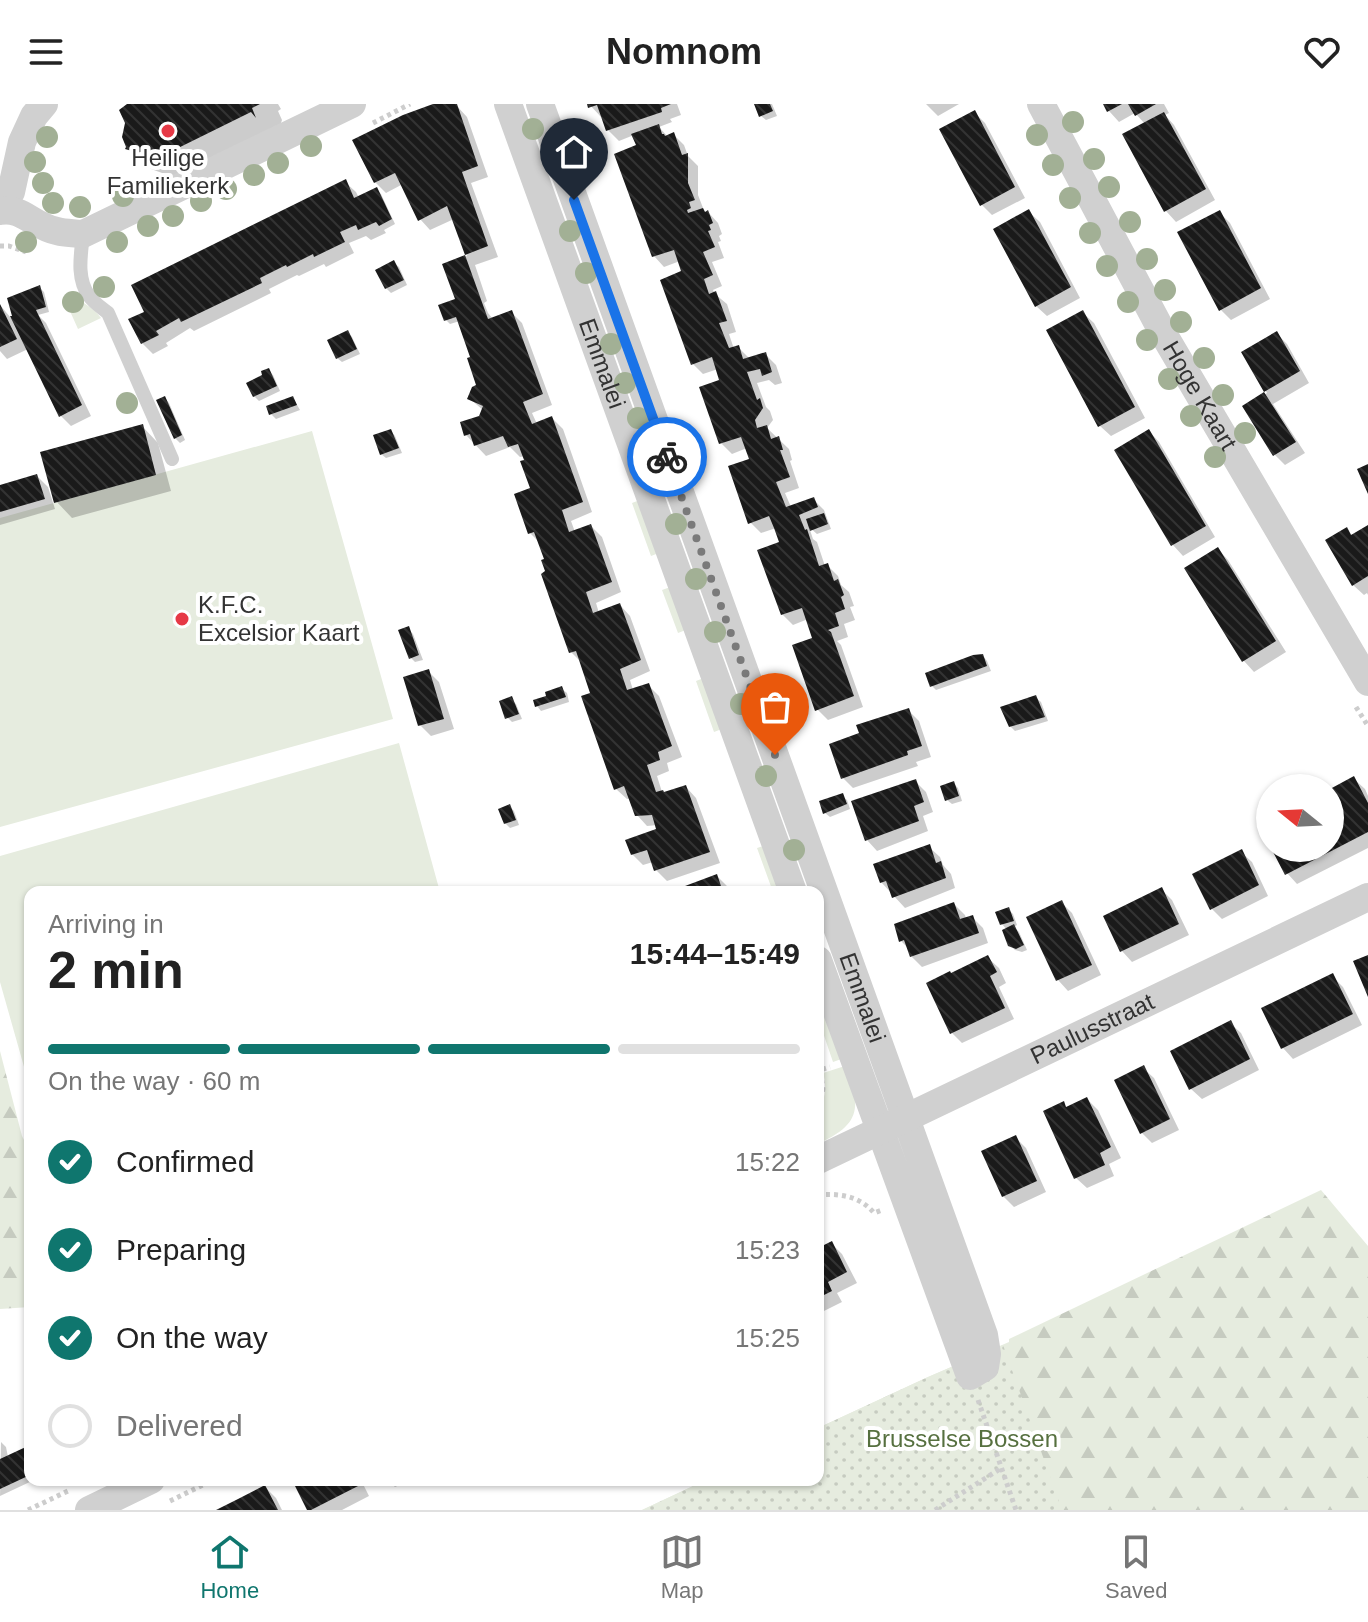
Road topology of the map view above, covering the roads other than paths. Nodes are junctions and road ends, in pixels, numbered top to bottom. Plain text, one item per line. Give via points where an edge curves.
1 (352, 104) edge
2 (508, 104) edge
3 (540, 104) edge
4 (1041, 104) edge
5 (36, 108) edge
6 (0, 210) edge
7 (83, 234) junction
8 (172, 459) dead end
9 (1368, 682) edge
10 (791, 886) edge
11 (823, 886) edge
12 (824, 890) edge
13 (1368, 897) edge
14 (824, 976) edge
15 (906, 1117) junction
16 (880, 1130) junction
17 (824, 1157) edge
18 (157, 1492) edge
19 (84, 1498) edge

1 - 7 street
2 - 10 street, Emmalei
3 - 11 street, Emmalei
4 - 9 street, Hoge Kaart via 1164,335
5 - 6 street via 11,192
6 - 7 street via 25,214 60,233
7 - 8 lane via 82,284 108,313
12 - 15 street, Emmalei
13 - 15 street, Paulusstraat
14 - 16 street, Emmalei
15 - 16 street, Paulusstraat
15 - 16 street, Emmalei via 984,1335 985,1367 970,1376
16 - 17 street, Paulusstraat
18 - 19 street

